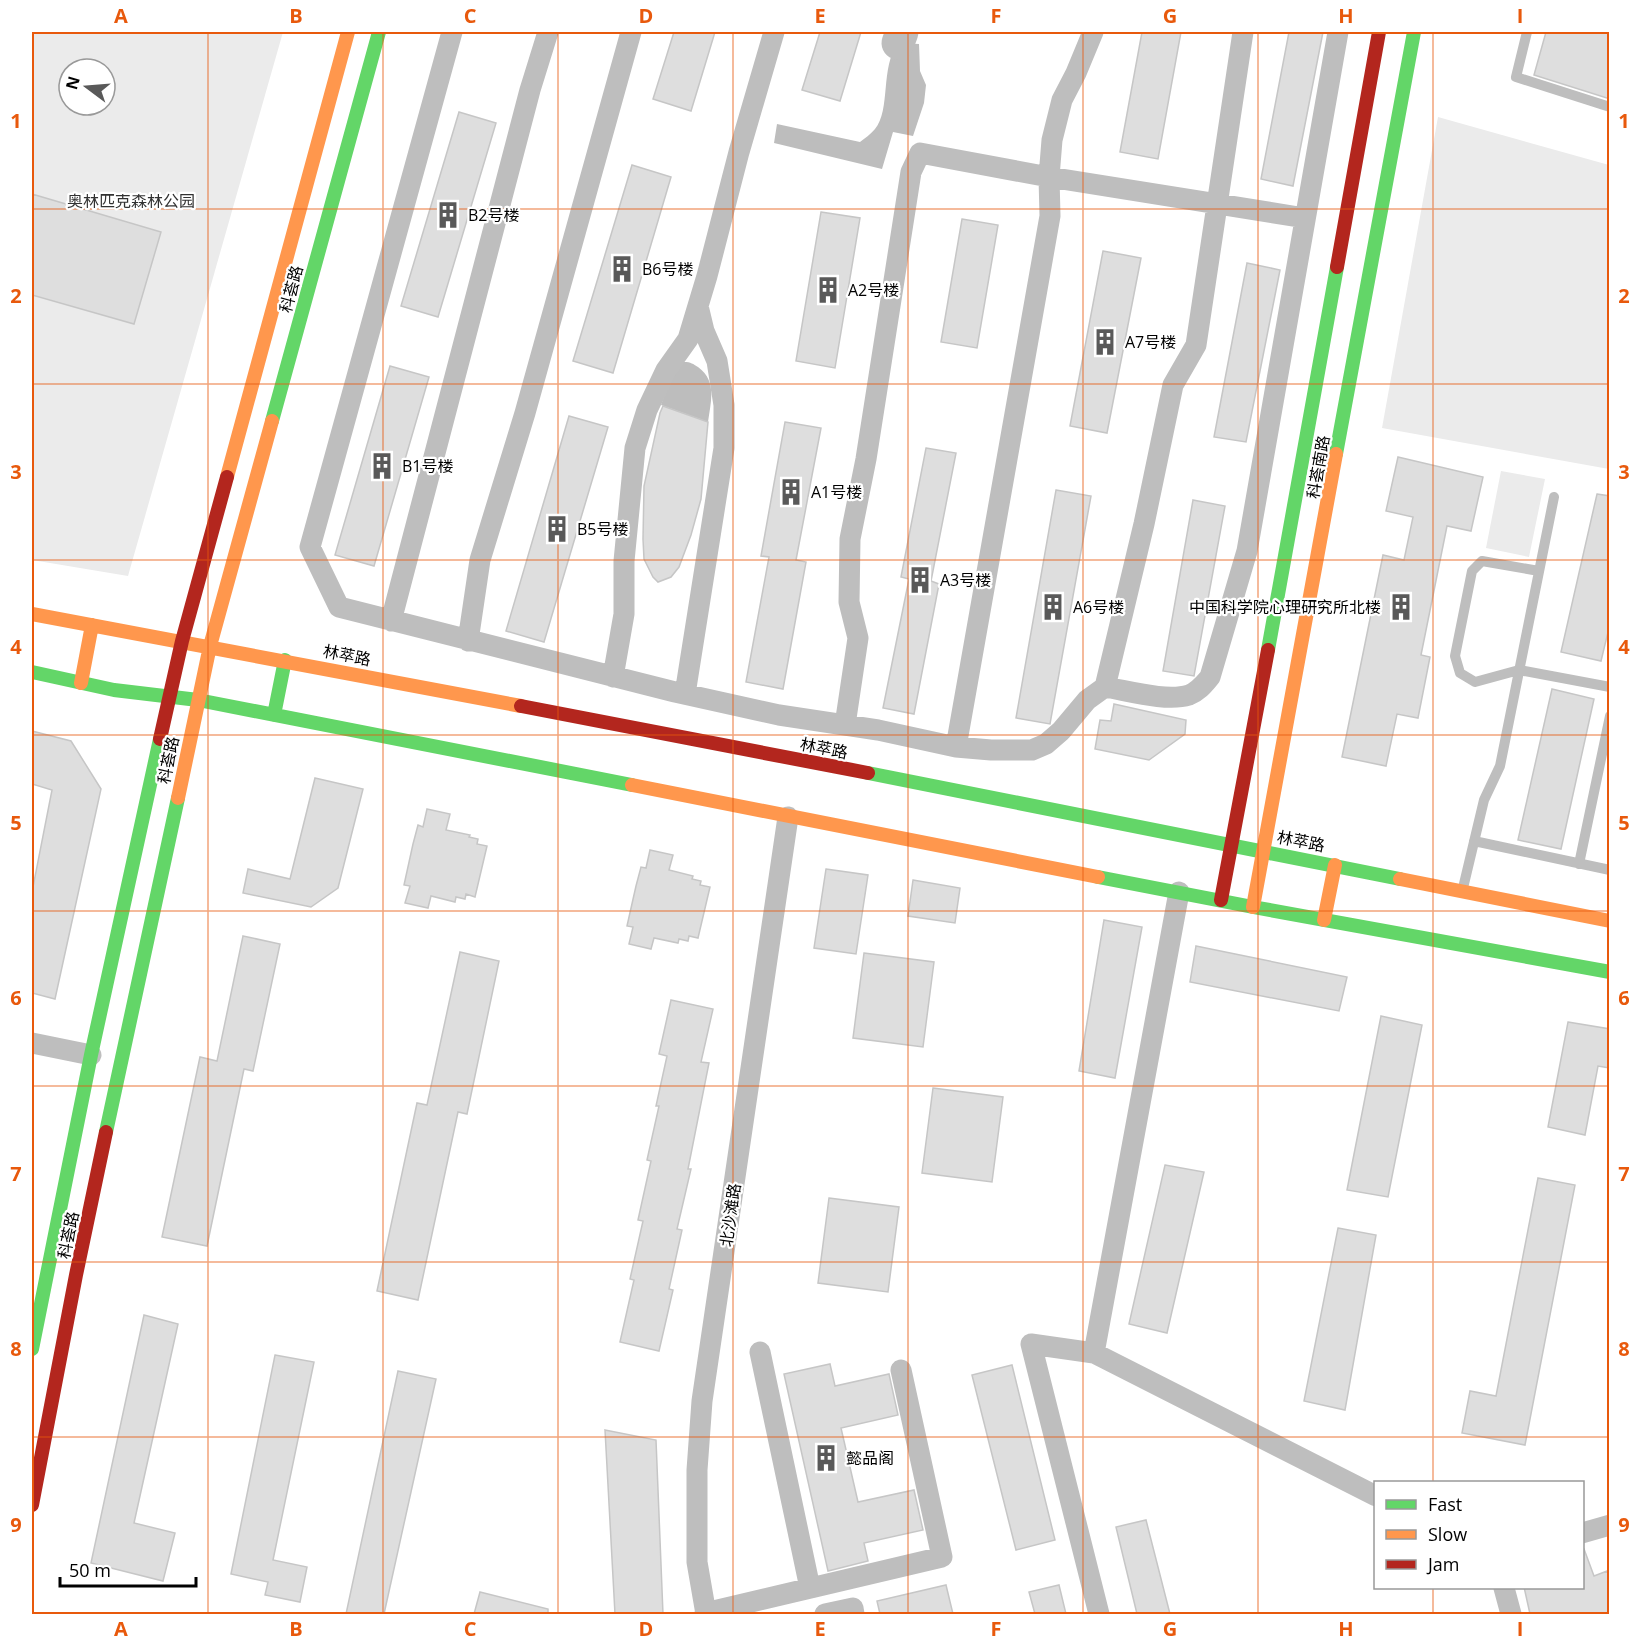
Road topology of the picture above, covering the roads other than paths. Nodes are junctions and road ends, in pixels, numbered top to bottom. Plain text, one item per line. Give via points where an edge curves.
1 (348, 32) edge
2 (379, 32) edge
3 (452, 32) edge
4 (548, 32) edge
5 (631, 32) edge
6 (774, 32) edge
7 (1093, 32) edge
8 (1243, 32) edge
9 (1338, 32) edge
10 (1379, 32) edge
11 (1414, 32) edge
12 (1527, 32) edge
13 (1610, 106) edge
14 (1049, 177) junction
15 (1305, 218) junction
16 (699, 306) junction
17 (1554, 496) dead end
18 (1539, 571) junction
19 (32, 614) edge
20 (391, 621) junction
21 (92, 625) junction
22 (468, 640) junction
23 (182, 641) junction
24 (210, 646) junction
25 (285, 660) junction
26 (1519, 670) junction
27 (32, 672) edge
28 (613, 677) junction
29 (81, 683) junction
30 (1105, 687) junction
31 (1610, 687) edge
32 (685, 694) junction
33 (169, 699) junction
34 (198, 700) junction
35 (274, 715) junction
36 (1610, 716) edge
37 (845, 725) junction
38 (956, 747) junction
39 (788, 817) junction
40 (1474, 841) junction
41 (1233, 844) junction
42 (1265, 850) junction
43 (1579, 864) junction
44 (1335, 865) junction
45 (1610, 870) edge
46 (1463, 891) junction
47 (1179, 892) junction
48 (1221, 900) junction
49 (1253, 907) junction
50 (1324, 920) junction
51 (1610, 921) edge
52 (1610, 972) edge
53 (32, 1043) edge
54 (91, 1055) junction
55 (32, 1349) edge
56 (760, 1352) dead end
57 (1094, 1353) junction
58 (901, 1370) dead end
59 (1374, 1496) edge
60 (32, 1504) edge
61 (1610, 1525) edge
62 (1584, 1532) edge
63 (810, 1588) junction
64 (1505, 1589) edge
65 (706, 1614) edge
66 (825, 1614) edge
67 (854, 1614) edge
68 (1099, 1614) edge
69 (1511, 1614) edge

1 - 23 main road, 科荟路
2 - 24 main road, 科荟路
3 - 20 street via 310,547 339,607
4 - 20 street
5 - 22 street via 480,560
6 - 16 street
7 - 14 street via 1062,100 1052,140
8 - 30 street via 1196,345 1173,385
9 - 15 street
10 - 41 main road, 科荟南路
11 - 42 main road, 科荟南路
12 - 13 lane via 1516,77
14 - 15 street
14 - 37 street via 920,153 911,172 850,539 849,602 858,638
14 - 38 street via 1050,216
15 - 30 street via 1247,551 1210,676 1189,695 1171,697
16 - 28 street via 688,339 666,370 647,410 635,448 624,561 624,614
16 - 32 street via 704,331 717,361 724,405 724,448
17 - 18 lane
18 - 26 lane
18 - 26 lane via 1482,561 1472,571 1459,635 1455,656 1460,673 1468,678 1475,682
19 - 21 main road, 林萃路
20 - 22 street
21 - 23 main road, 林萃路
21 - 29 main road
22 - 28 street
23 - 24 main road, 林萃路
23 - 33 main road, 科荟路
24 - 25 main road, 林萃路
24 - 34 main road, 科荟路
25 - 35 main road
25 - 41 main road, 林萃路
26 - 31 lane
26 - 40 lane via 1500,766 1484,800
27 - 29 main road
28 - 32 street
29 - 33 main road
30 - 38 street via 1087,700 1046,744 1032,750
32 - 37 street
33 - 34 main road
33 - 54 main road, 科荟路
34 - 35 main road
34 - 60 main road, 科荟路
35 - 39 main road
36 - 43 lane
37 - 38 street
39 - 47 main road
39 - 65 street, 北沙滩路 via 702,1401 697,1562
40 - 43 lane
40 - 46 lane
41 - 42 main road, 林萃路
41 - 48 main road, 科荟南路
42 - 44 main road, 林萃路
42 - 49 main road, 科荟南路
43 - 45 lane
44 - 46 main road, 林萃路
44 - 50 main road
46 - 51 main road, 林萃路
47 - 48 main road
47 - 57 street
48 - 49 main road
49 - 50 main road
50 - 52 main road
53 - 54 street
54 - 55 main road, 科荟路
56 - 63 street
57 - 59 street
57 - 68 street via 1031,1344
58 - 63 street via 942,1557
61 - 62 street
63 - 65 street
64 - 69 street
66 - 67 street via 853,1608

